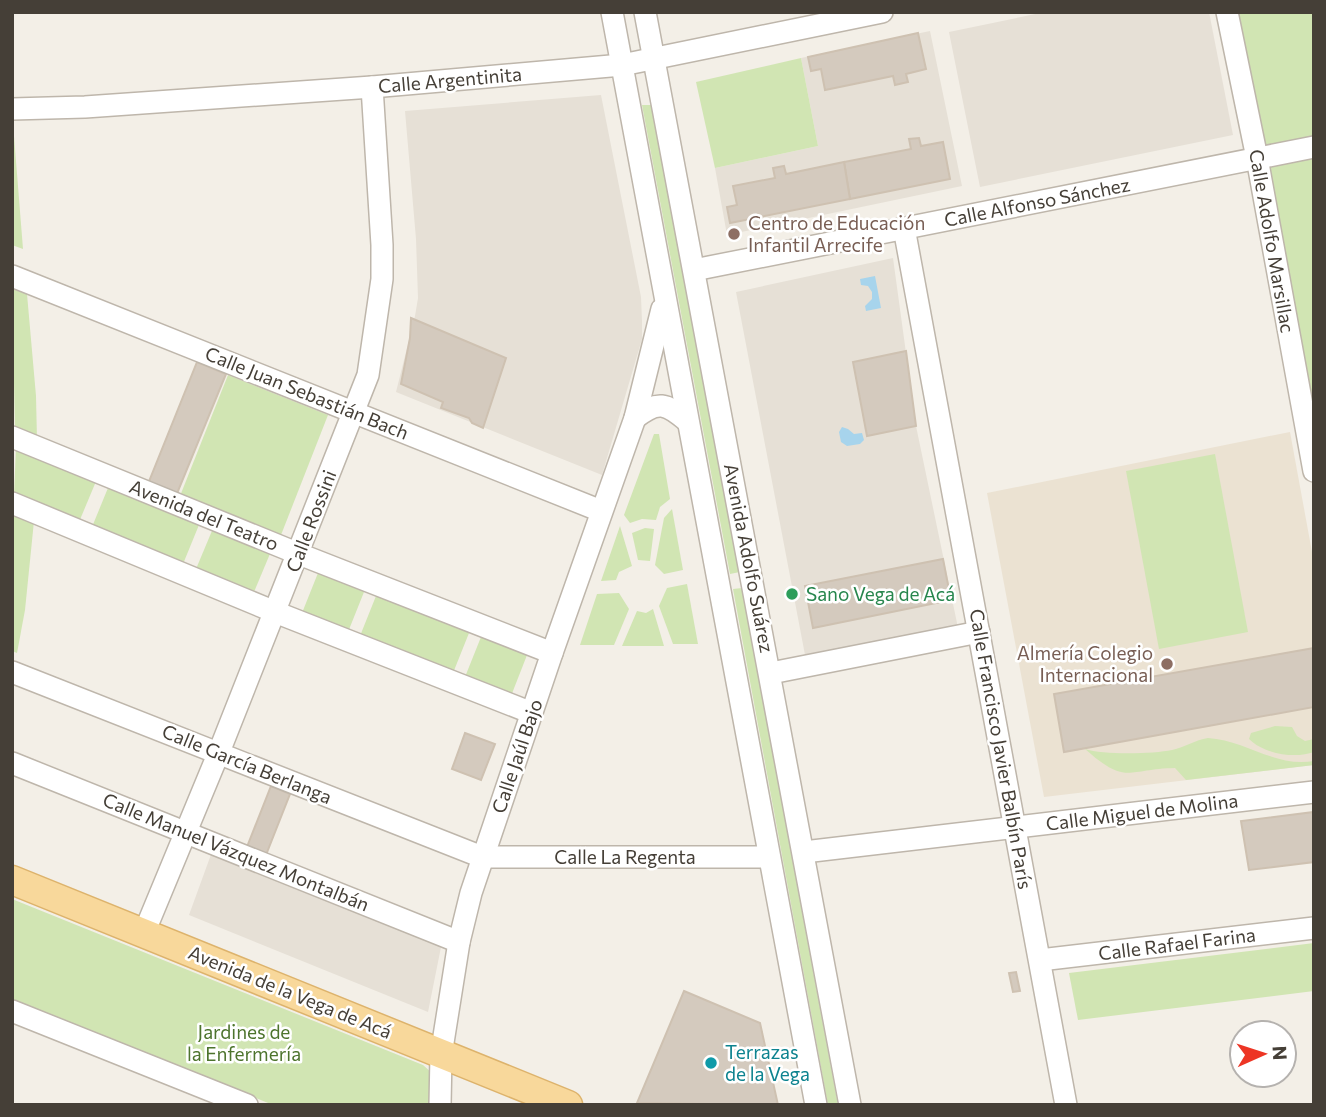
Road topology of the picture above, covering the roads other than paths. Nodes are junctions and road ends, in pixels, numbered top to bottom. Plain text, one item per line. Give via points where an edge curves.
1 (612, 12) edge
2 (645, 12) edge
3 (882, 12) edge
4 (1227, 12) edge
5 (654, 58) junction
6 (622, 65) junction
7 (372, 87) junction
8 (12, 109) edge
9 (1314, 147) edge
10 (1257, 158) junction
11 (904, 228) junction
12 (695, 270) junction
13 (12, 276) edge
14 (664, 300) junction
15 (354, 412) junction
16 (635, 418) junction
17 (687, 421) junction
18 (12, 437) edge
19 (1314, 471) edge
20 (12, 503) edge
21 (601, 511) junction
22 (299, 554) junction
23 (275, 612) junction
24 (979, 632) junction
25 (552, 653) junction
26 (12, 672) edge
27 (771, 673) junction
28 (532, 713) junction
29 (219, 752) junction
30 (12, 763) edge
31 (1314, 792) edge
32 (1015, 826) junction
33 (185, 832) junction
34 (804, 852) junction
35 (482, 857) junction
36 (768, 857) junction
37 (12, 880) edge
38 (1314, 928) edge
39 (144, 933) junction
40 (459, 942) junction
41 (1040, 960) junction
42 (12, 1011) edge
43 (442, 1055) junction
44 (247, 1105) edge
45 (440, 1105) edge
46 (568, 1105) edge
47 (816, 1105) edge
48 (850, 1105) edge
49 (1066, 1105) edge

1 - 6 street, Avenida Adolfo Suárez
2 - 5 street, Avenida Adolfo Suárez
3 - 5 street, Calle Argentinita
4 - 10 street, Calle Adolfo Marsillac
5 - 6 street, Calle Argentinita
5 - 12 street, Avenida Adolfo Suárez
6 - 7 street, Calle Argentinita
6 - 14 street, Avenida Adolfo Suárez
7 - 8 street, Calle Argentinita
7 - 15 street, Calle Rossini via 382,279 368,375
9 - 10 street, Calle Alfonso Sánchez
10 - 11 street, Calle Alfonso Sánchez
10 - 19 street, Calle Adolfo Marsillac
11 - 12 street, Calle Alfonso Sánchez
11 - 24 street, Calle Francisco Javier Balbín París
12 - 27 street, Avenida Adolfo Suárez
13 - 15 street, Calle Juan Sebastián Bach
14 - 16 street, Calle Jaúl Bajo
14 - 17 street, Avenida Adolfo Suárez
15 - 21 street, Calle Juan Sebastián Bach
15 - 22 street, Calle Rossini
16 - 17 street via 660,405
16 - 21 street, Calle Jaúl Bajo
17 - 36 street, Avenida Adolfo Suárez
18 - 22 street, Avenida del Teatro
20 - 23 street
21 - 25 street, Calle Jaúl Bajo
22 - 23 street, Calle Rossini
22 - 25 street, Avenida del Teatro
23 - 28 street
23 - 29 street, Calle Rossini
24 - 27 street
24 - 32 street, Calle Francisco Javier Balbín París
25 - 28 street, Calle Jaúl Bajo
26 - 29 street, Calle García Berlanga
27 - 34 street, Avenida Adolfo Suárez
28 - 35 street, Calle Jaúl Bajo
29 - 33 street, Calle Rossini
29 - 35 street, Calle García Berlanga
30 - 33 street, Calle Manuel Vázquez Montalbán
31 - 32 street, Calle Miguel de Molina
32 - 34 street, Calle Miguel de Molina
32 - 41 street, Calle Francisco Javier Balbín París
33 - 39 street, Calle Rossini
33 - 40 street, Calle Manuel Vázquez Montalbán
34 - 48 street, Avenida Adolfo Suárez
35 - 36 street, Calle La Regenta
35 - 40 street, Calle Jaúl Bajo
36 - 47 street, Avenida Adolfo Suárez
37 - 39 main road, Avenida de la Vega de Acá
38 - 41 street, Calle Rafael Farina
39 - 43 main road, Avenida de la Vega de Acá
40 - 43 street, Calle Jaúl Bajo
41 - 49 street, Calle Francisco Javier Balbín París
42 - 44 street
43 - 45 street, Calle Jaúl Bajo
43 - 46 main road, Avenida de la Vega de Acá

